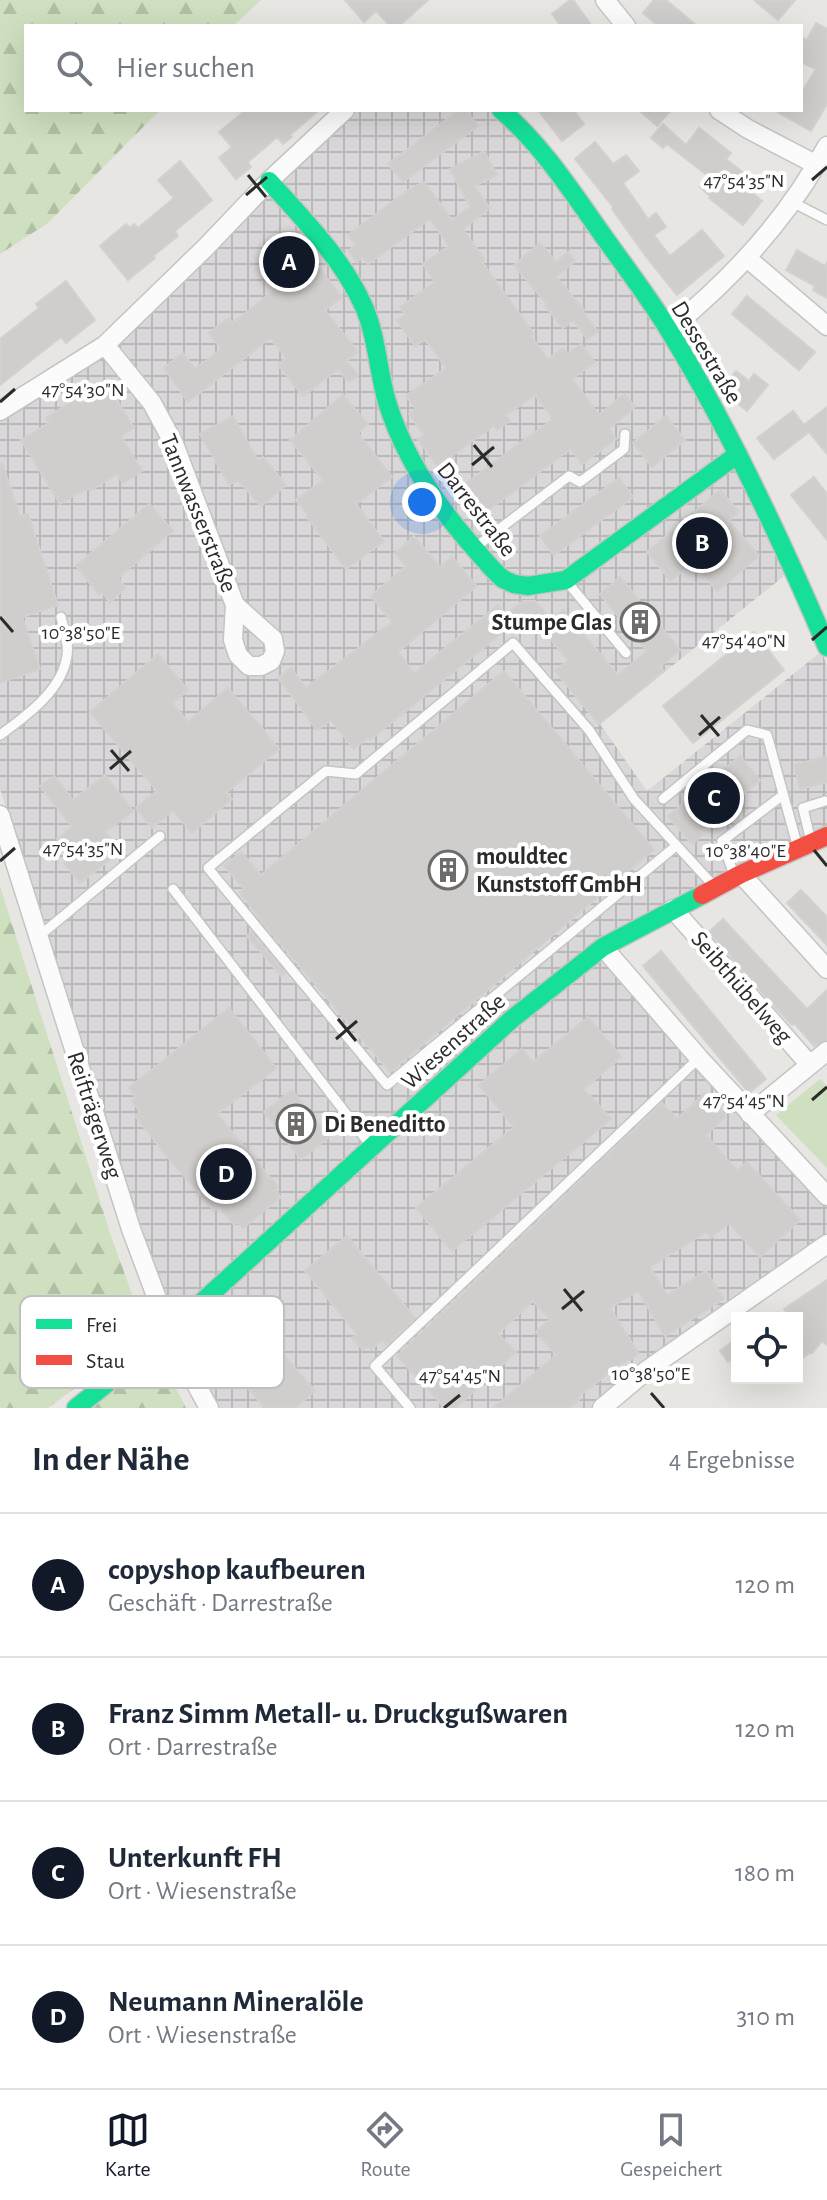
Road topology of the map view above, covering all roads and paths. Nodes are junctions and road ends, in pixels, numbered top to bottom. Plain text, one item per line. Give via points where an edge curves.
1 (605, 0) edge
2 (624, 24) edge
3 (343, 112) edge
4 (504, 112) edge
5 (722, 112) edge
6 (827, 146) edge
7 (817, 165) junction
8 (269, 181) junction
9 (792, 202) junction
10 (827, 220) edge
11 (747, 258) junction
12 (827, 326) edge
13 (669, 330) junction
14 (105, 345) junction
15 (0, 411) edge
16 (625, 434) dead end
17 (738, 454) junction
18 (474, 548) junction
19 (566, 580) junction
20 (235, 605) dead end
21 (61, 617) dead end
22 (827, 647) edge
23 (626, 653) dead end
24 (0, 735) edge
25 (783, 795) junction
26 (663, 799) dead end
27 (825, 801) dead end
28 (0, 815) edge
29 (160, 836) dead end
30 (816, 844) edge
31 (676, 846) junction
32 (738, 876) junction
33 (715, 887) junction
34 (173, 889) dead end
35 (673, 909) junction
36 (38, 937) junction
37 (603, 947) junction
38 (827, 969) edge
39 (699, 1058) junction
40 (820, 1062) edge
41 (750, 1114) junction
42 (371, 1146) junction
43 (827, 1196) edge
44 (827, 1244) edge
45 (150, 1296) edge
46 (208, 1296) edge
47 (101, 1388) edge
48 (196, 1388) edge
49 (76, 1408) edge
50 (209, 1408) edge
51 (410, 1408) edge
52 (602, 1408) edge

1 - 2 street
3 - 8 street
4 - 13 street, Dessestraße via 521,125 580,202
5 - 7 street
6 - 7 street
7 - 9 street
8 - 14 street
8 - 18 street, Darrestraße via 352,282 376,341 387,402 402,443 428,492
9 - 10 lane
9 - 11 street
11 - 12 street
11 - 13 street
13 - 17 street, Dessestraße
14 - 15 street
14 - 20 street, Tannwasserstraße via 167,430
16 - 18 lane via 624,449 580,482 569,476
17 - 19 street, Darrestraße
17 - 22 street, Dessestraße
18 - 19 street, Darrestraße via 504,581 536,587
19 - 23 lane
21 - 24 lane via 68,652 63,673 31,712
25 - 26 lane via 767,735 747,730
25 - 30 lane
25 - 32 lane via 722,841
27 - 30 lane via 803,808
28 - 36 street, Reifträgerweg
29 - 36 lane
30 - 32 street, Wiesenstraße
31 - 31 lane via 634,799 589,730 513,643 356,774 326,771 208,868 387,1085
31 - 33 lane
32 - 33 street, Wiesenstraße
32 - 38 street
33 - 35 street, Wiesenstraße
34 - 42 lane
35 - 37 street, Wiesenstraße
35 - 40 street, Seibthübelweg
36 - 45 street, Reifträgerweg
37 - 39 street
37 - 42 street, Wiesenstraße via 512,1019
39 - 41 street
39 - 51 lane via 375,1366
40 - 41 street, Seibthübelweg
41 - 43 street
42 - 46 street, Wiesenstraße
44 - 52 street via 647,1370
47 - 49 street, Wiesenstraße
48 - 50 street, Reifträgerweg

